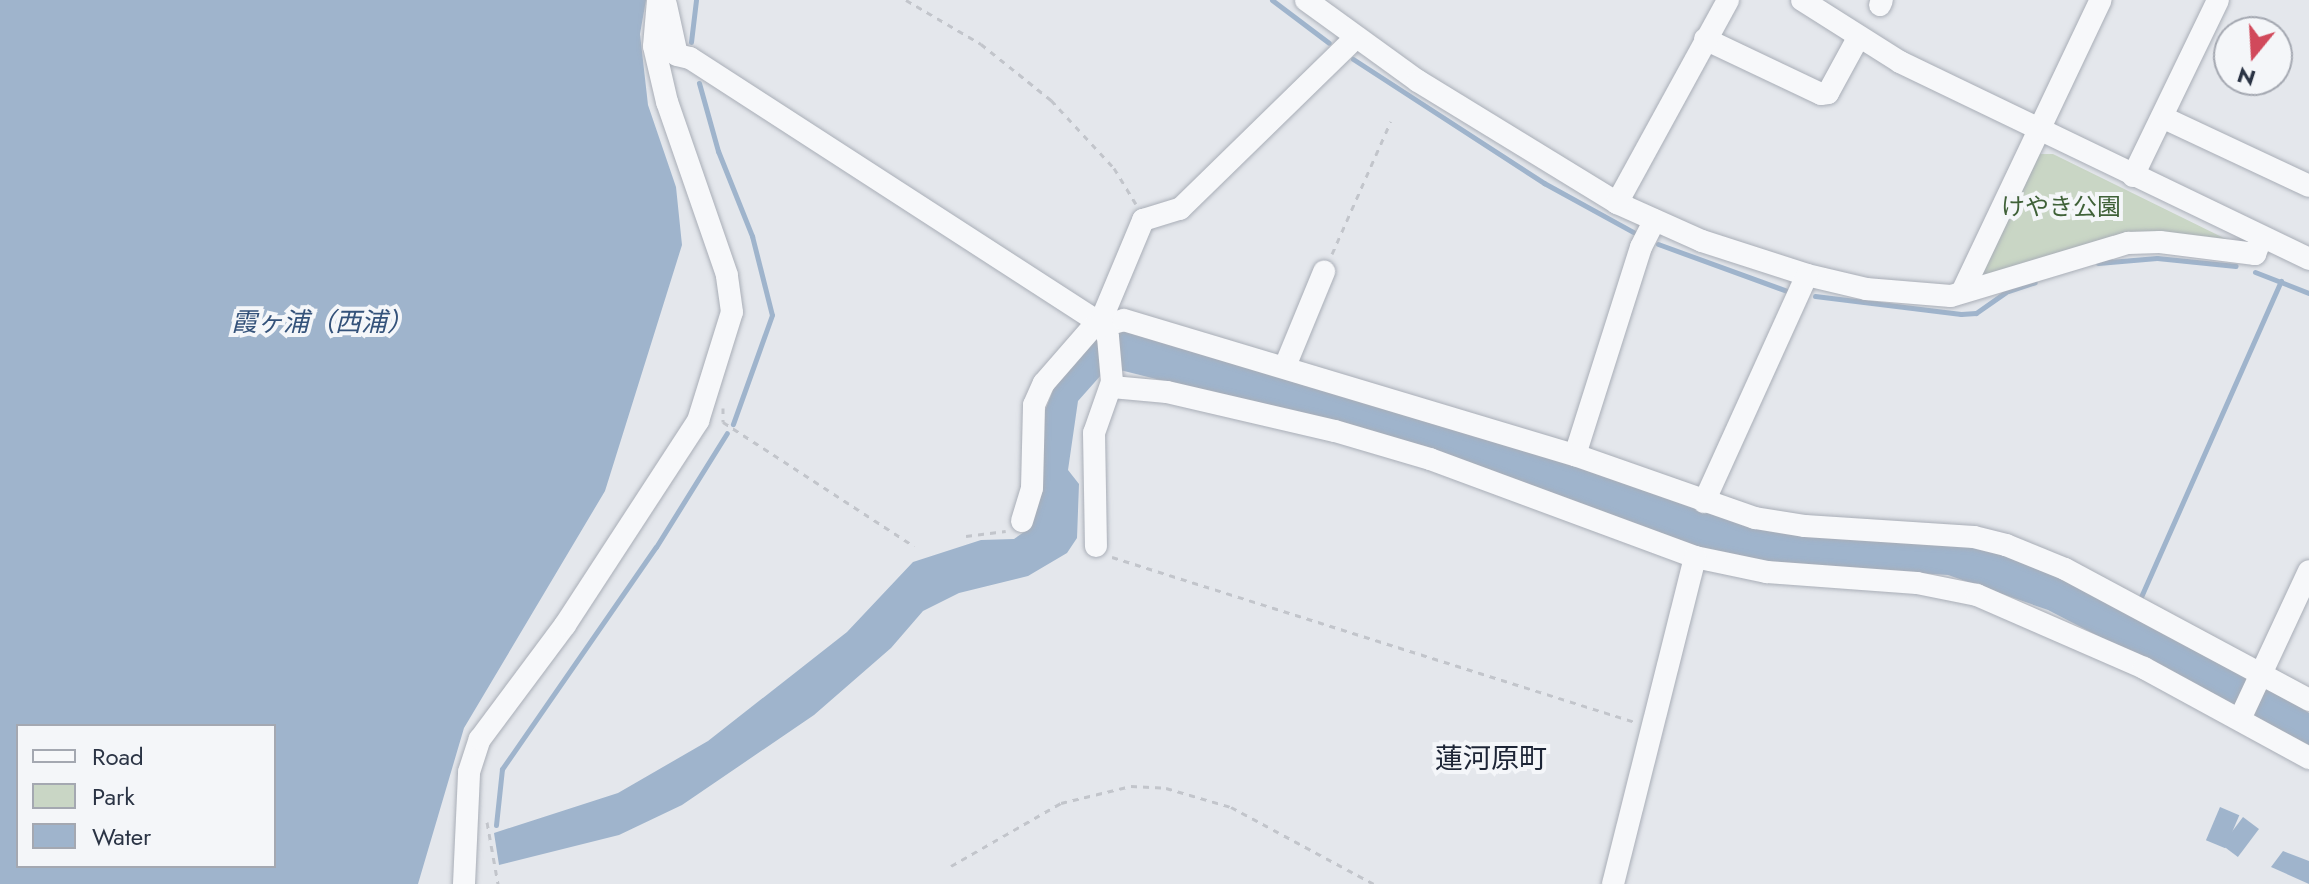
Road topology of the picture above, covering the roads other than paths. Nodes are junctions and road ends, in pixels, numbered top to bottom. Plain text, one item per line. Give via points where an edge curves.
1 (658, 0) edge
2 (665, 0) edge
3 (1306, 0) edge
4 (1728, 0) edge
5 (1802, 0) edge
6 (2101, 0) edge
7 (2218, 0) edge
8 (1355, 38) junction
9 (1858, 38) junction
10 (1705, 39) junction
11 (2162, 117) junction
12 (2039, 130) junction
13 (2133, 176) junction
14 (2309, 186) edge
15 (1617, 203) junction
16 (1655, 220) junction
17 (2262, 237) junction
18 (2309, 259) edge
19 (1324, 272) road end
20 (1807, 275) junction
21 (1963, 290) junction
22 (1104, 330) junction
23 (1286, 364) junction
24 (1112, 380) junction
25 (1575, 455) junction
26 (1704, 502) junction
27 (1022, 521) road end
28 (1096, 546) road end
29 (1695, 557) junction
30 (2309, 571) edge
31 (2261, 676) junction
32 (2309, 700) edge
33 (2242, 716) junction
34 (2309, 758) edge
35 (464, 884) edge
36 (1613, 884) edge

1 - 35 street via 654,46 660,75 727,275 732,312 694,428 565,625 480,739 469,772
2 - 22 street via 677,55 690,58
3 - 8 street
4 - 10 street
5 - 9 street
6 - 12 street
7 - 11 street
8 - 15 street
8 - 22 street via 1180,209 1143,220
9 - 10 street via 1828,93 1821,94
9 - 12 street
10 - 15 street
11 - 13 street
11 - 14 street
12 - 13 street
12 - 21 street
13 - 17 street
15 - 16 street
16 - 20 street
16 - 25 street via 1641,247
17 - 18 street
17 - 21 street via 2255,254 2128,243 1984,289
19 - 23 street
20 - 21 street via 1909,295 1951,296
20 - 26 street
22 - 23 street via 1124,320
22 - 24 street
22 - 27 street via 1077,343 1034,405 1032,488
23 - 25 street
24 - 28 street via 1094,433
24 - 29 street via 1335,431 1430,459
25 - 26 street
26 - 31 street via 1792,525 1974,537 2006,545 2065,569
29 - 33 street via 1767,572 1917,583 1977,595 2061,628
29 - 36 street
30 - 31 street
31 - 32 street
31 - 33 street
33 - 34 street

